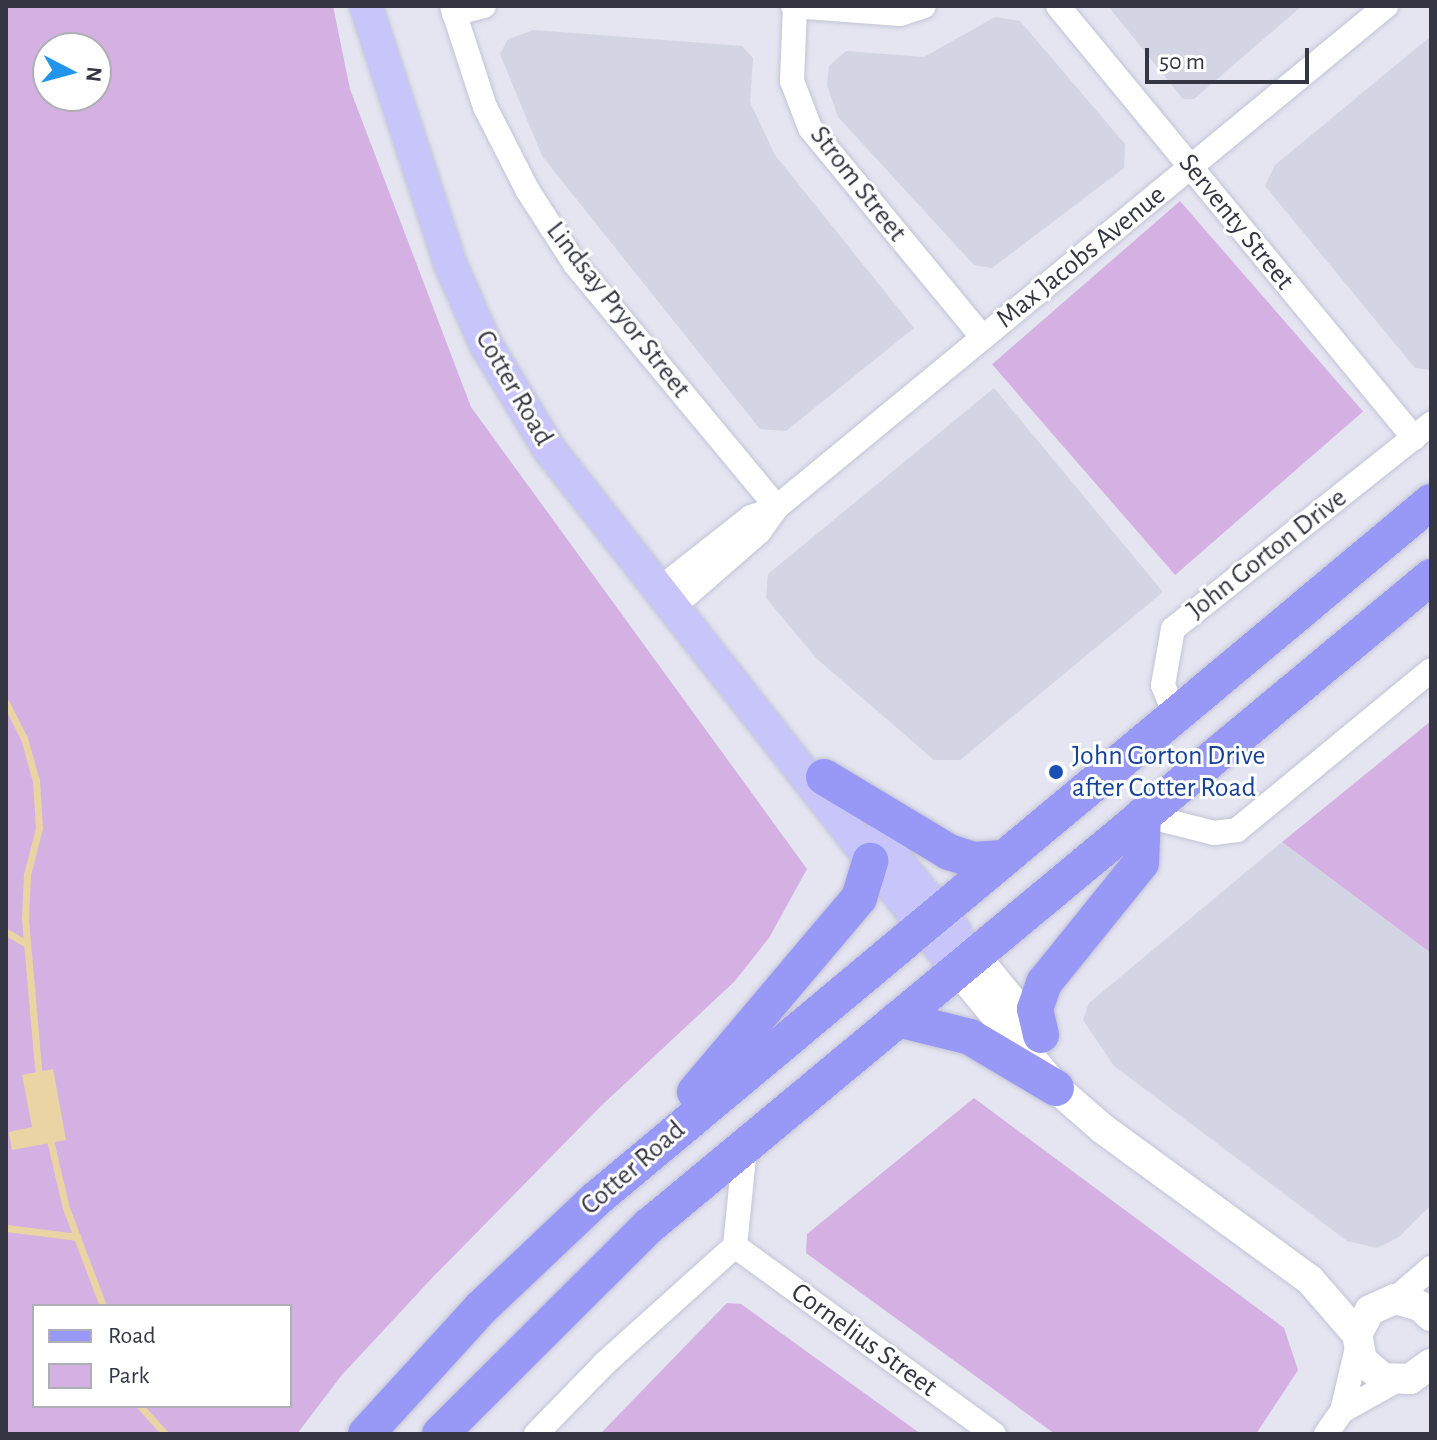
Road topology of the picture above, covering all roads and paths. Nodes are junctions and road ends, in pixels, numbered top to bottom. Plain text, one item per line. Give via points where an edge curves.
1 (366, 6) edge
2 (484, 6) edge
3 (794, 6) edge
4 (924, 6) edge
5 (1058, 6) edge
6 (1386, 6) edge
7 (453, 10) edge
8 (1190, 167) junction
9 (983, 338) junction
10 (1422, 431) edge
11 (1431, 502) edge
12 (777, 507) junction
13 (1431, 577) edge
14 (664, 599) junction
15 (1431, 670) edge
16 (1175, 715) junction
17 (761, 716) junction
18 (824, 777) junction
19 (1143, 815) junction
20 (1003, 858) junction
21 (870, 861) junction
22 (930, 918) junction
23 (967, 963) junction
24 (898, 1019) junction
25 (1041, 1035) junction
26 (1056, 1088) junction
27 (1103, 1129) junction
28 (745, 1147) junction
29 (735, 1246) junction
30 (1431, 1268) edge
31 (1310, 1280) junction
32 (1388, 1301) junction
33 (1431, 1316) edge
34 (1357, 1341) junction
35 (1419, 1376) edge
36 (1342, 1411) junction
37 (372, 1427) edge
38 (440, 1434) edge
39 (536, 1434) edge
40 (994, 1434) edge
41 (1326, 1434) edge

1 - 14 main road, Cotter Road via 451,266 486,345 549,449
2 - 7 street
3 - 4 street via 900,14
3 - 9 street, Strom Street via 792,81 810,128
5 - 8 street, Serventy Street
6 - 8 street, Max Jacobs Avenue
7 - 12 street, Lindsay Pryor Street via 485,107 528,191 575,264
8 - 9 street, Max Jacobs Avenue
8 - 10 street, Serventy Street
9 - 12 street, Max Jacobs Avenue
10 - 16 street, John Gorton Drive via 1173,629 1163,685
11 - 16 main road
12 - 14 street, Max Jacobs Avenue via 751,517
13 - 19 main road
14 - 17 main road, Cotter Road
15 - 19 street via 1237,830 1214,833
16 - 20 main road
17 - 18 main road, Cotter Road
17 - 21 main road, Cotter Road
18 - 20 main road via 872,800 949,852 974,860
18 - 22 main road, Cotter Road
19 - 23 main road
19 - 25 main road via 1141,863 1044,983 1035,1009
20 - 22 main road
21 - 22 main road, Cotter Road
21 - 37 main road via 859,898 692,1095 566,1200 466,1296 399,1368
22 - 23 main road, Cotter Road
22 - 37 main road, Cotter Road via 595,1200 482,1307
23 - 24 main road, Cotter Road
23 - 25 street
23 - 26 street
24 - 26 main road via 970,1037
24 - 28 main road, Cotter Road
25 - 27 street
26 - 27 street
27 - 31 street
28 - 29 street
28 - 38 main road, Cotter Road via 568,1300
29 - 39 street
29 - 40 street, Cornelius Street
30 - 32 street
31 - 32 street
31 - 34 street
32 - 33 street via 1420,1306
32 - 34 street via 1362,1321
34 - 35 street via 1371,1371
34 - 36 street
35 - 36 street
36 - 41 street

